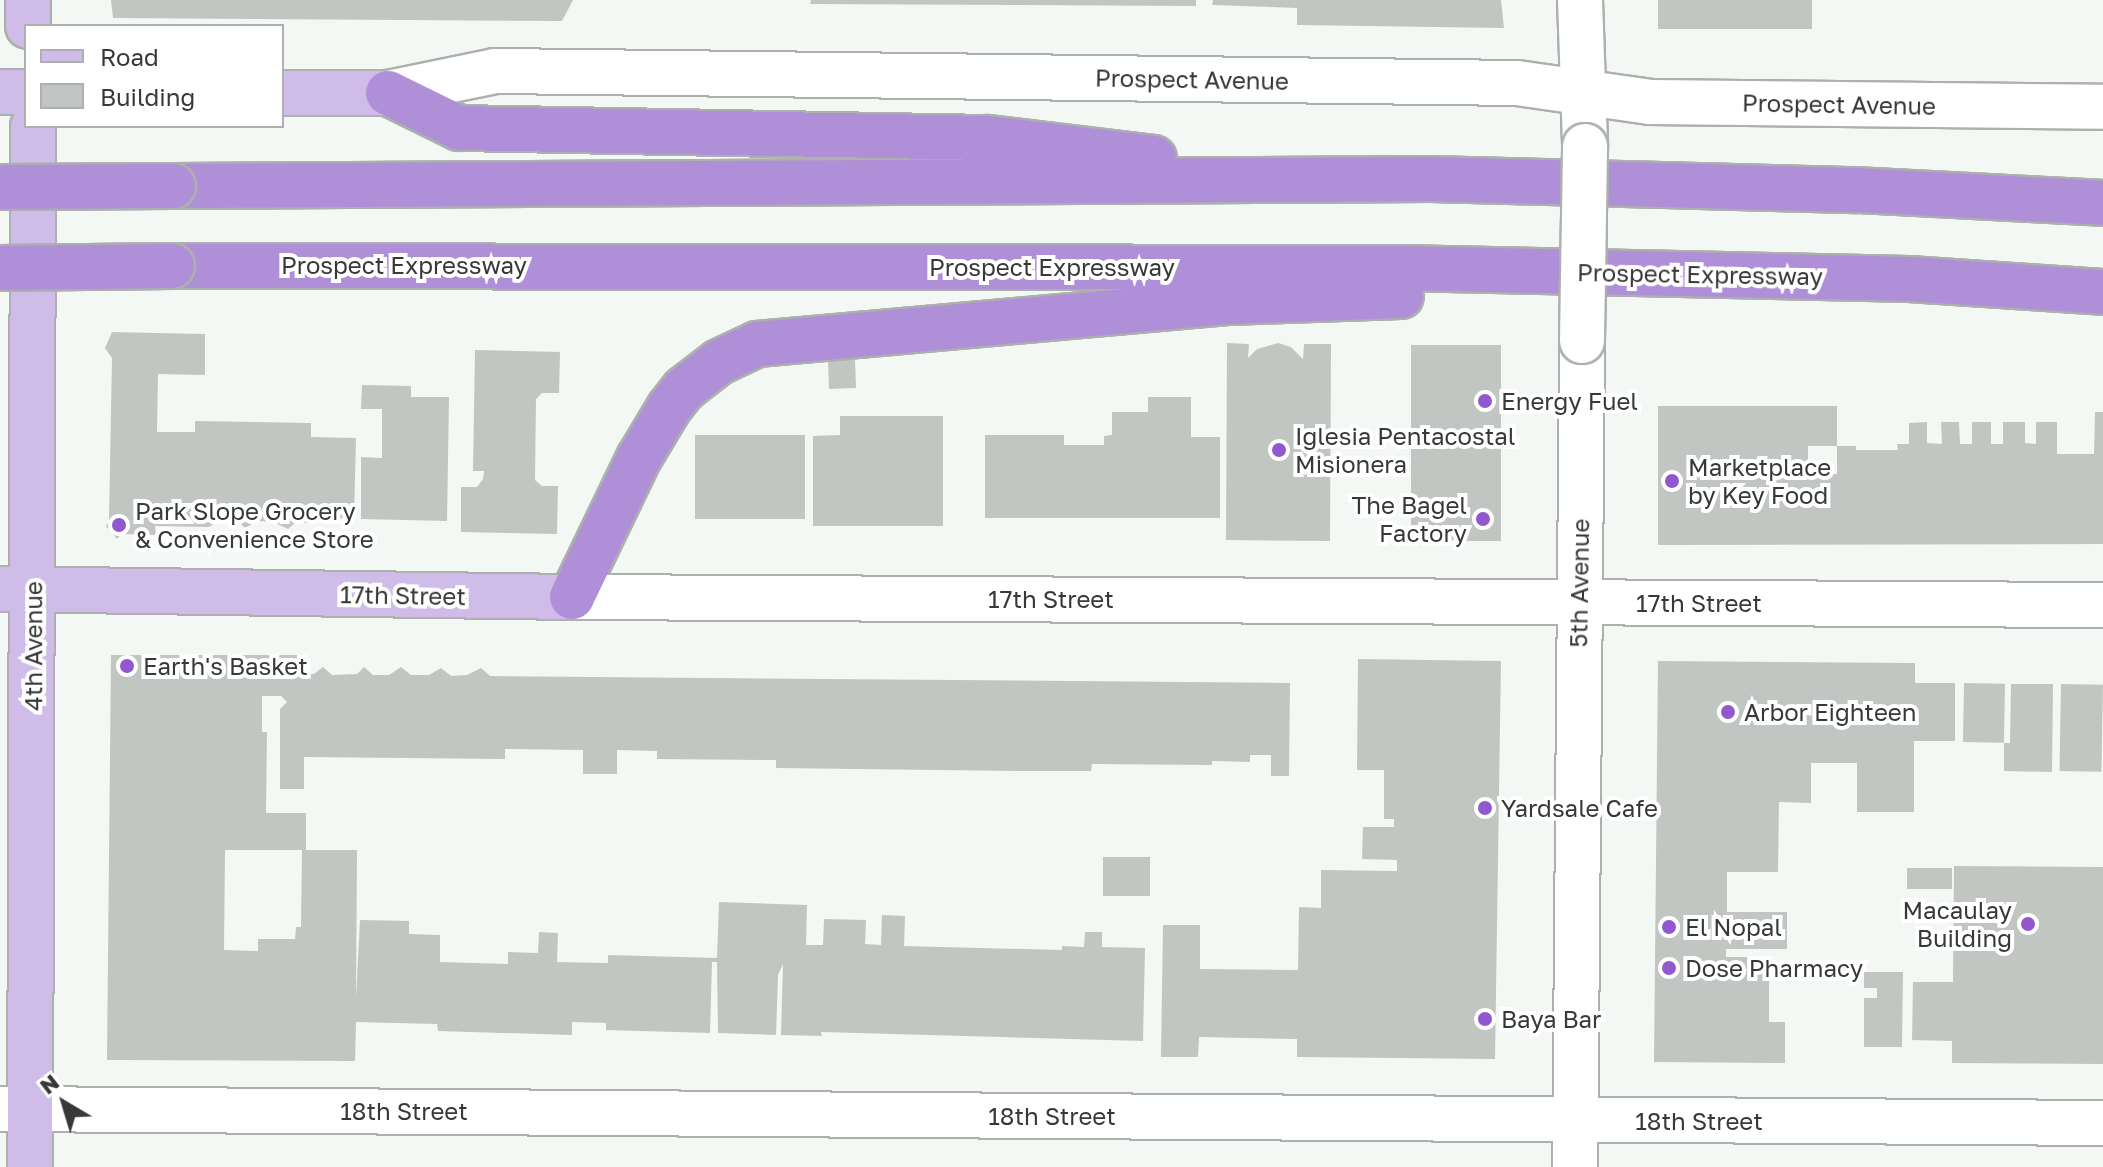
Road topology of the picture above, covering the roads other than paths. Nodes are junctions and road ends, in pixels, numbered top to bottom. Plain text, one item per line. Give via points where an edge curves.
1 (28, 0) edge
2 (1580, 0) edge
3 (28, 24) edge
4 (0, 92) edge
5 (24, 92) edge
6 (1584, 92) junction
7 (284, 93) edge
8 (388, 93) junction
9 (2103, 107) edge
10 (33, 128) edge
11 (1327, 179) junction
12 (0, 187) edge
13 (2103, 203) edge
14 (0, 268) edge
15 (1909, 279) junction
16 (2103, 292) edge
17 (17, 589) edge
18 (572, 597) junction
19 (1579, 602) junction
20 (2103, 605) edge
21 (15, 1109) edge
22 (1576, 1120) junction
23 (2103, 1123) edge
24 (30, 1167) edge
25 (1575, 1167) edge

1 - 3 main road
2 - 6 street, 5th Avenue
4 - 5 main road
6 - 8 street, Prospect Avenue via 1517,83 495,71
6 - 9 street, Prospect Avenue via 1650,102
6 - 19 street, 5th Avenue, bridge
7 - 8 main road, Prospect Avenue
8 - 11 highway via 459,128 988,138
10 - 17 main road, 4th Avenue
11 - 12 highway, bridge
11 - 13 highway via 1857,190
14 - 15 highway, Prospect Expressway, bridge via 1384,267
15 - 16 highway, Prospect Expressway
15 - 18 highway via 1227,302 757,344 712,367 669,408
17 - 18 main road, 17th Street
17 - 21 main road, 4th Avenue
18 - 19 street, 17th Street
19 - 20 street, 17th Street
19 - 22 street, 5th Avenue
21 - 22 street, 18th Street
21 - 24 main road, 4th Avenue
22 - 23 street, 18th Street
22 - 25 street, 5th Avenue

